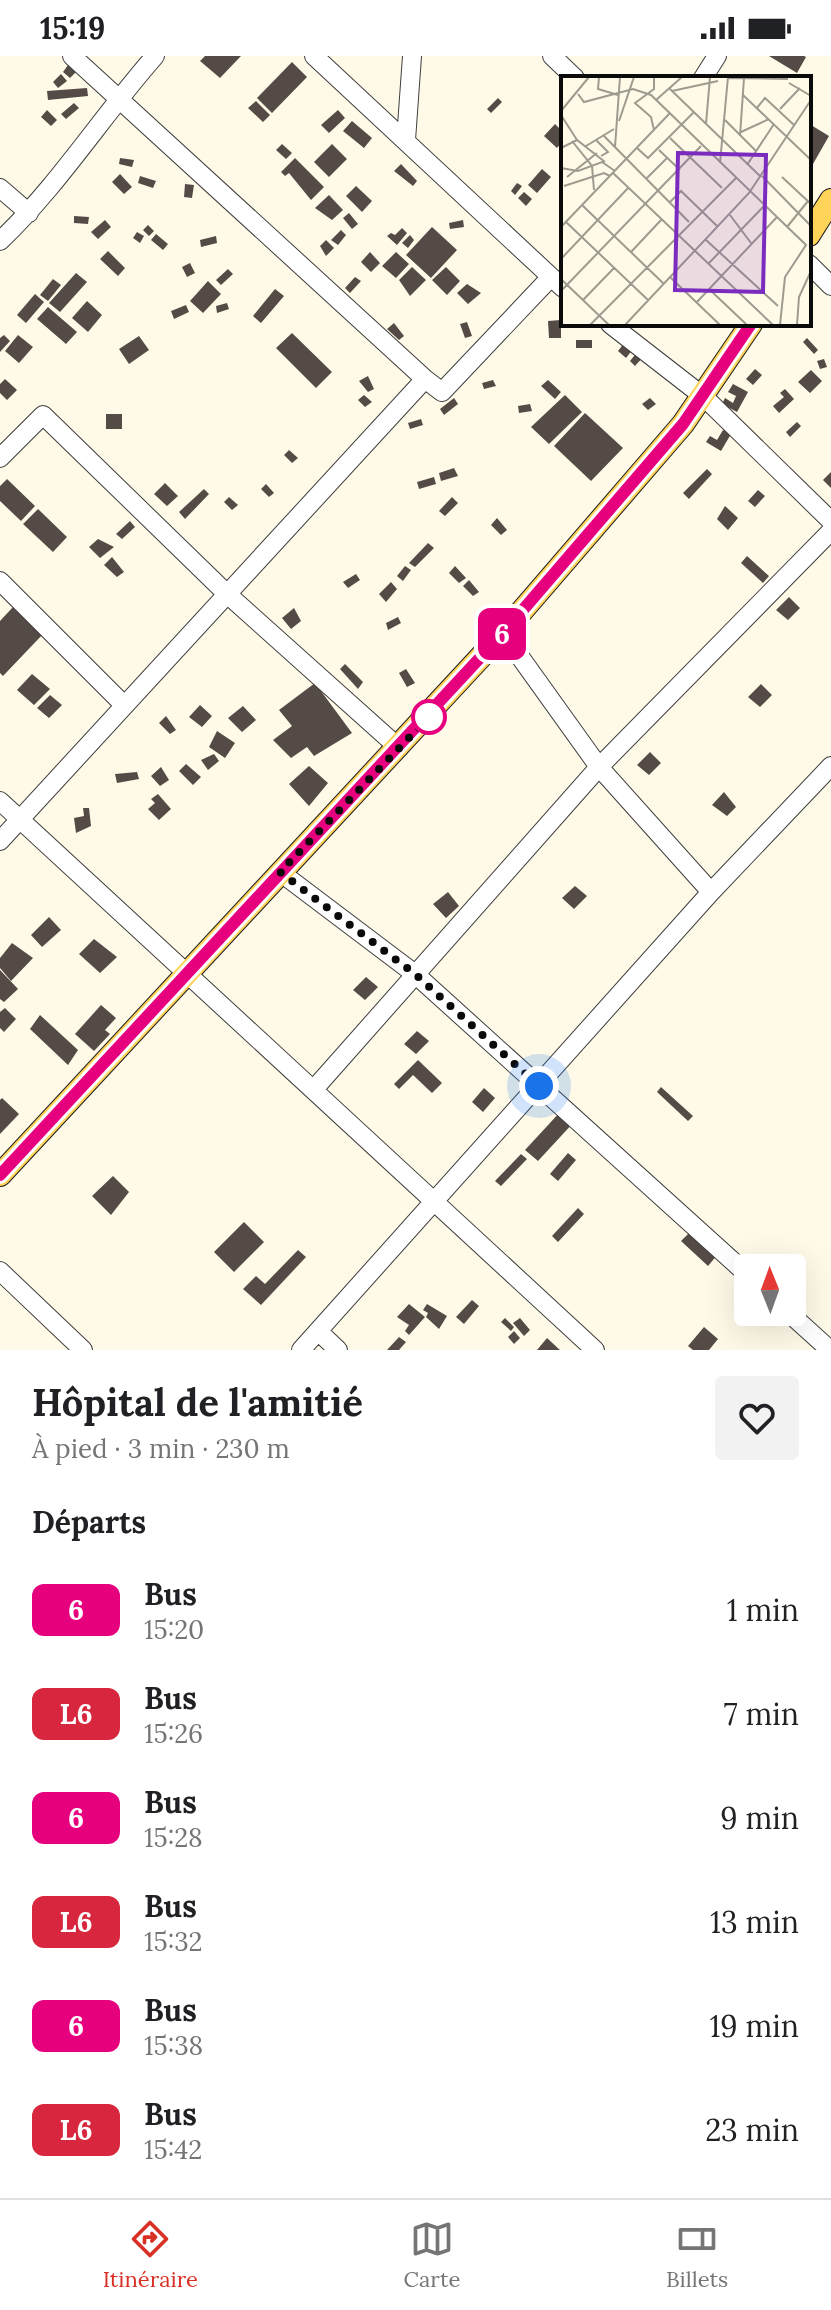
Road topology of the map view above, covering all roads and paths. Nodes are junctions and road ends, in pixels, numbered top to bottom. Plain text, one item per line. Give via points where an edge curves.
1 (72, 56) edge
2 (155, 56) edge
3 (314, 56) edge
4 (412, 56) edge
5 (552, 56) edge
6 (717, 56) edge
7 (573, 76) edge
8 (704, 76) edge
9 (117, 100) junction
10 (406, 140) junction
11 (0, 188) edge
12 (831, 200) edge
13 (29, 213) junction
14 (811, 232) edge
15 (0, 241) edge
16 (811, 266) edge
17 (556, 283) edge
18 (831, 286) edge
19 (613, 326) edge
20 (750, 326) edge
21 (425, 379) junction
22 (704, 397) junction
23 (0, 458) edge
24 (831, 521) edge
25 (831, 531) edge
26 (0, 581) edge
27 (226, 593) junction
28 (503, 633) junction
29 (123, 704) junction
30 (399, 748) junction
31 (831, 766) edge
32 (599, 767) junction
33 (0, 801) edge
34 (20, 820) junction
35 (0, 841) edge
36 (280, 872) junction
37 (711, 892) junction
38 (191, 974) junction
39 (415, 974) junction
40 (539, 1086) junction
41 (315, 1088) junction
42 (0, 1175) edge
43 (436, 1203) junction
44 (734, 1262) edge
45 (0, 1271) edge
46 (803, 1326) edge
47 (318, 1331) junction
48 (83, 1350) edge
49 (301, 1350) edge
50 (338, 1350) edge
51 (595, 1350) edge
52 (830, 1350) edge

1 - 9 street
2 - 9 street
3 - 10 street
4 - 10 street
5 - 7 street
6 - 8 street
9 - 13 street
9 - 21 street
10 - 17 street
11 - 13 street
12 - 14 main road
13 - 15 street
16 - 18 street
17 - 21 street via 442,392
19 - 22 street
20 - 22 main road
21 - 27 street
22 - 24 street
22 - 28 main road
23 - 27 street via 43,415
25 - 32 street
26 - 29 street
27 - 29 street
27 - 30 street
28 - 30 main road
28 - 32 street
29 - 34 street
30 - 36 main road
31 - 37 street
32 - 37 street
32 - 39 street
33 - 34 street
34 - 35 street
34 - 38 street
36 - 38 main road
36 - 39 street
37 - 40 street
38 - 41 street
38 - 42 main road
39 - 40 street
39 - 41 street
40 - 43 street
40 - 44 street
41 - 43 street
43 - 47 street
43 - 51 street
45 - 48 street
46 - 52 street
47 - 49 street
47 - 50 street

